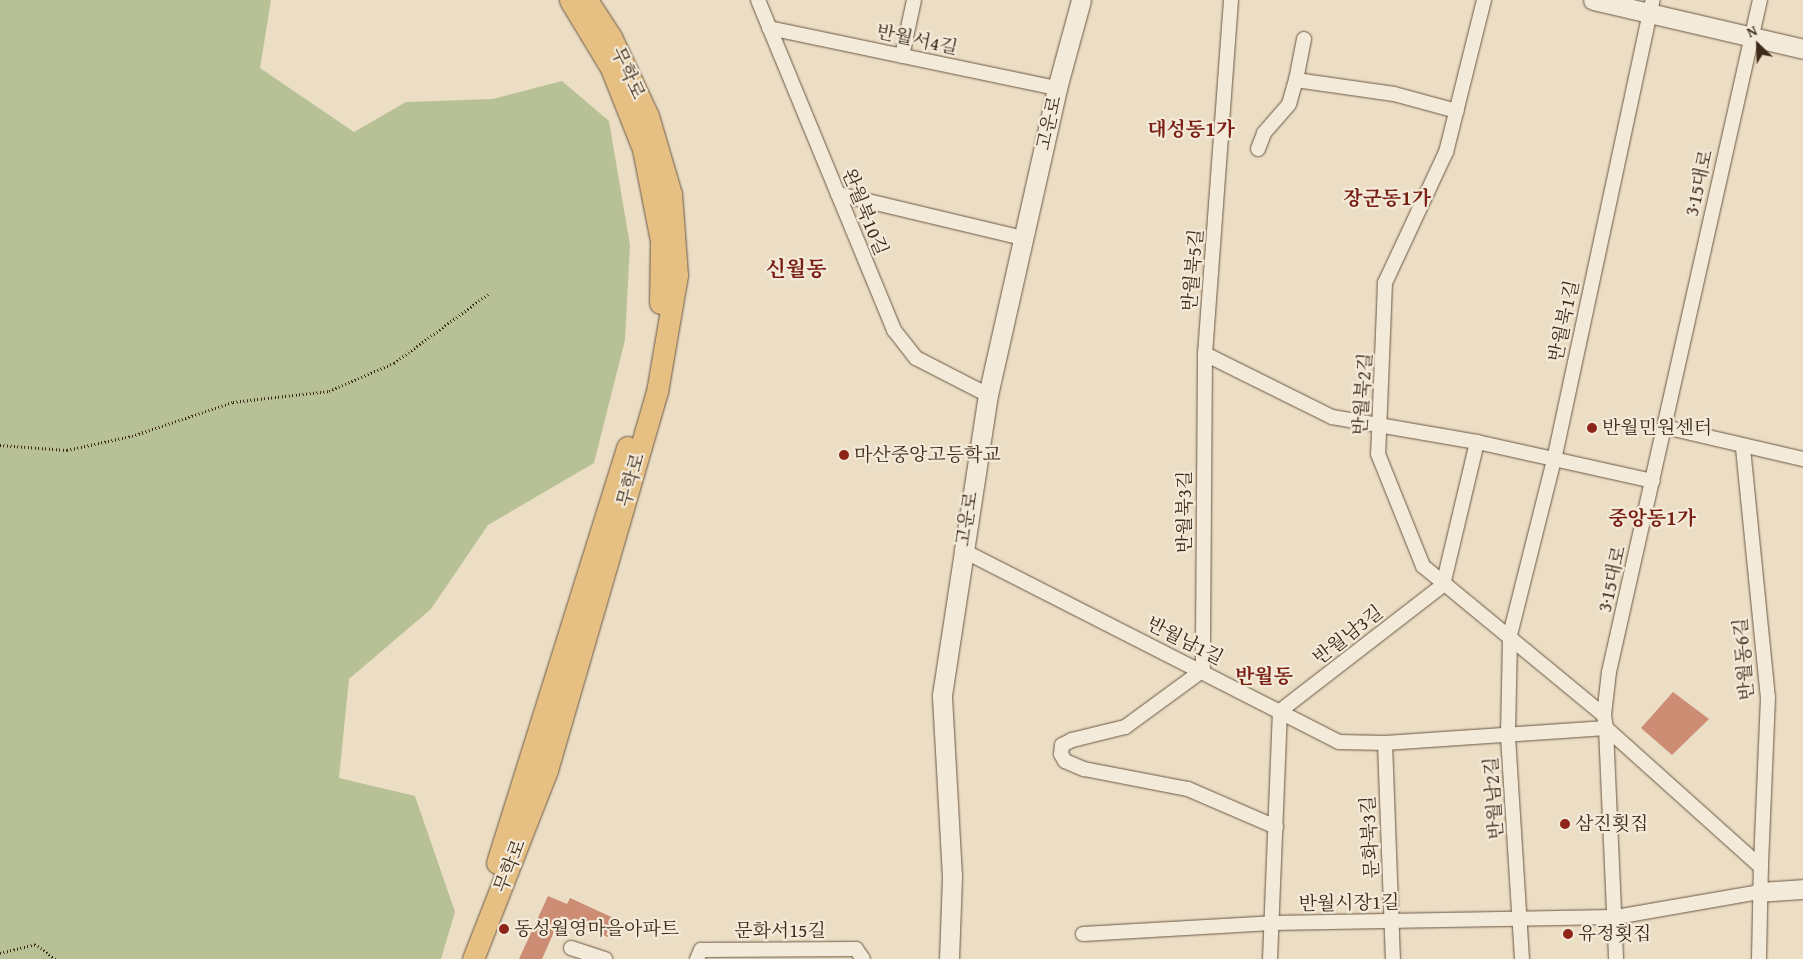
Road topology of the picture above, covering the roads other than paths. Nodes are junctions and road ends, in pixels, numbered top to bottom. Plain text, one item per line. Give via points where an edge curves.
1 (570, 0) edge
2 (587, 0) edge
3 (758, 0) edge
4 (914, 0) edge
5 (1081, 0) edge
6 (1231, 0) edge
7 (1484, 0) edge
8 (1593, 0) edge
9 (1760, 0) edge
10 (1652, 7) edge
11 (769, 28) junction
12 (1752, 35) junction
13 (1304, 39) dead end
14 (1803, 50) edge
15 (902, 56) junction
16 (1296, 80) junction
17 (1057, 88) junction
18 (1457, 111) junction
19 (1258, 149) dead end
20 (838, 194) junction
21 (1023, 238) junction
22 (1205, 354) junction
23 (988, 395) junction
24 (1379, 424) junction
25 (1665, 427) junction
26 (1477, 442) junction
27 (1743, 448) junction
28 (1554, 460) junction
29 (1803, 460) edge
30 (1652, 481) junction
31 (962, 550) junction
32 (1443, 585) junction
33 (1510, 635) junction
34 (1203, 670) junction
35 (1280, 712) junction
36 (1605, 722) junction
37 (1508, 734) junction
38 (1385, 743) junction
39 (1276, 827) junction
40 (1761, 867) junction
41 (1803, 890) edge
42 (1759, 892) junction
43 (1616, 917) junction
44 (1393, 920) junction
45 (1521, 920) junction
46 (1272, 924) junction
47 (1083, 934) dead end
48 (571, 948) dead end
49 (463, 959) edge
50 (473, 959) edge
51 (605, 959) edge
52 (697, 959) edge
53 (863, 959) edge
54 (949, 959) edge
55 (1270, 959) edge
56 (1393, 959) edge
57 (1522, 959) edge
58 (1616, 959) edge
59 (1759, 959) edge

1 - 49 main road, 무학로 via 611,68 646,158 661,241 658,329 634,426
2 - 50 main road, 무학로 via 611,37 648,116 671,194 677,275 657,392 547,770
3 - 11 street, 완월북10길
4 - 15 street
5 - 17 main road, 고운로
6 - 22 street, 반월북5길
7 - 18 street, 반월북2길
8 - 10 main road
9 - 12 street, 3·15대로
10 - 12 main road
10 - 28 street, 반월북1길
11 - 15 street, 반월서4길
11 - 20 street, 완월북10길
12 - 14 main road
12 - 25 street, 3·15대로
13 - 16 street
15 - 17 street, 반월서4길
16 - 18 street via 1394,94
16 - 19 street via 1289,104 1264,133
17 - 21 main road, 고운로
18 - 24 street, 반월북2길 via 1446,152 1385,283
20 - 21 street
20 - 23 street, 완월북10길 via 894,330 916,358
21 - 23 main road, 고운로
22 - 24 street via 1296,403 1332,417
22 - 34 street, 반월북3길
23 - 31 main road, 고운로
24 - 26 street
24 - 32 street, 반월북2길 via 1378,454 1389,487 1423,566
25 - 27 street
25 - 30 street, 3·15대로
26 - 28 street
26 - 32 street
27 - 29 street
27 - 40 street, 반월동6길 via 1768,697
28 - 30 street
28 - 33 street, 반월북1길
30 - 36 street, 3·15대로 via 1609,672
31 - 34 street, 반월남1길
31 - 54 main road, 고운로 via 942,695 952,876
32 - 33 street, 반월북2길
32 - 35 street, 반월남3길
33 - 36 street, 반월북2길
33 - 37 street, 반월남2길
34 - 35 street, 반월남1길
34 - 39 street via 1125,727 1072,740 1062,745 1061,754 1065,761 1084,769 1188,789
35 - 38 street, 반월남1길 via 1339,742
35 - 39 street
36 - 37 street, 반월남1길
36 - 40 street
36 - 43 street, 3·15대로
37 - 38 street, 반월남1길
37 - 45 street, 반월남2길
38 - 44 street, 문화북3길
39 - 46 street
40 - 42 street
41 - 42 main road
42 - 43 street, 반월시장1길
42 - 59 street
43 - 45 street, 반월시장1길
43 - 58 street, 3·15대로
44 - 45 street, 반월시장1길
44 - 46 street, 반월시장1길
44 - 56 street, 문화북3길
45 - 57 street, 반월남2길
46 - 47 street, 반월시장1길
46 - 55 street
48 - 51 street
52 - 53 street, 문화서15길 via 701,950 856,949

